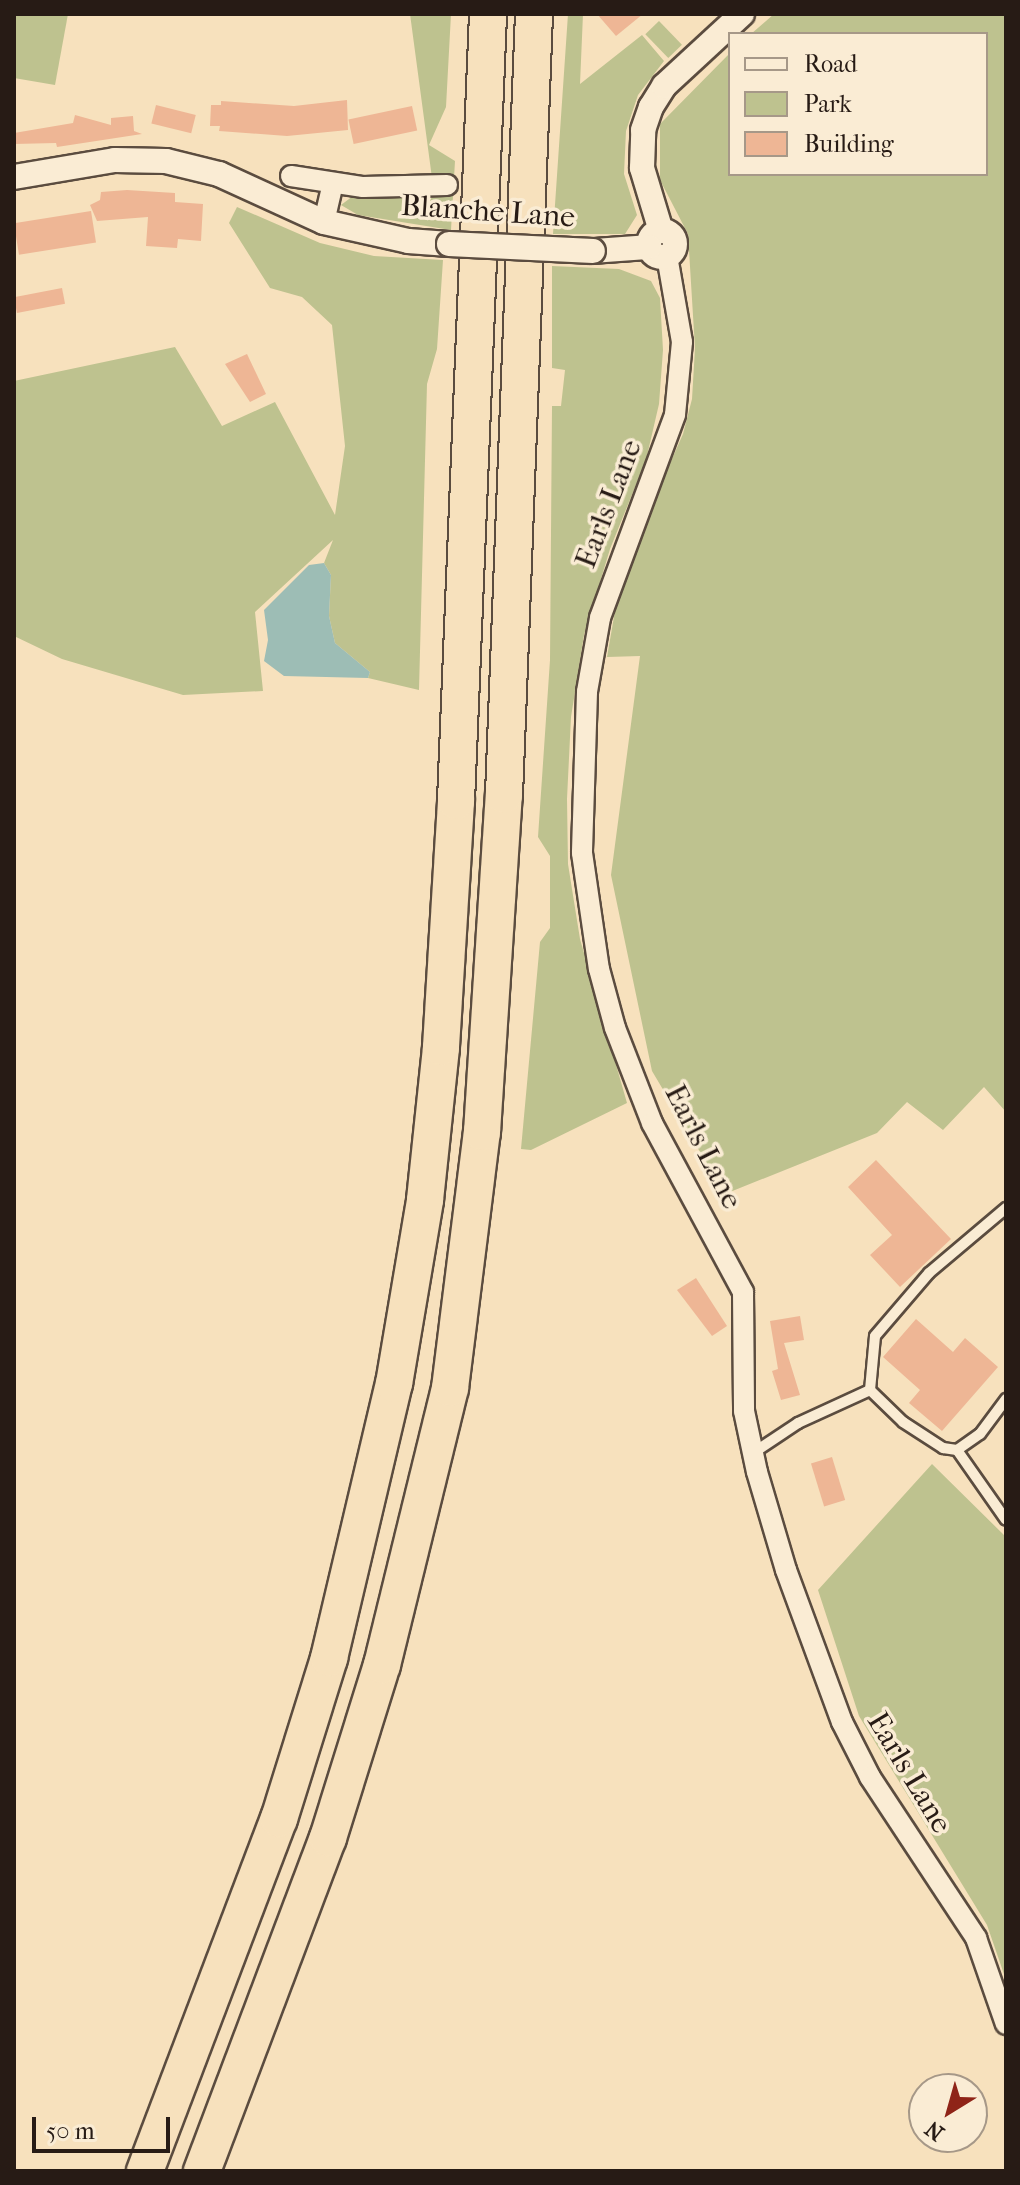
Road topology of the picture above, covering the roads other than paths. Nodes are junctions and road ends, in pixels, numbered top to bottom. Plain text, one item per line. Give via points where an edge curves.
1 (488, 14) edge
2 (534, 14) edge
3 (742, 14) edge
4 (291, 176) dead end
5 (14, 177) edge
6 (333, 183) junction
7 (447, 185) dead end
8 (324, 222) junction
9 (659, 245) junction
10 (1006, 1208) edge
11 (870, 1390) junction
12 (1006, 1399) edge
13 (957, 1450) junction
14 (753, 1453) junction
15 (1006, 1520) edge
16 (1006, 2024) edge
17 (145, 2171) edge
18 (202, 2171) edge

1 - 17 highway via 455,817 441,1047 425,1200 394,1384 329,1658 279,1819
2 - 18 highway via 504,795 482,1132 450,1388 382,1665 328,1838
3 - 9 street via 664,86 651,107 643,130 642,168
4 - 6 street, Blanche Lane
5 - 8 street, Blanche Lane via 115,160 166,161 219,174
6 - 7 street, Blanche Lane
6 - 8 street
8 - 9 street, Blanche Lane, bridge via 408,241 449,244 593,251
9 - 14 street, Earls Lane via 682,342 677,400 600,618 587,692 582,853 588,910 615,1028 652,1123 743,1292 744,1411
10 - 11 lane via 929,1273 875,1336
11 - 13 lane via 903,1422 943,1448
11 - 14 lane via 798,1423
12 - 13 lane via 980,1434
13 - 15 lane
14 - 16 street, Earls Lane via 786,1570 842,1722 870,1777 976,1938

